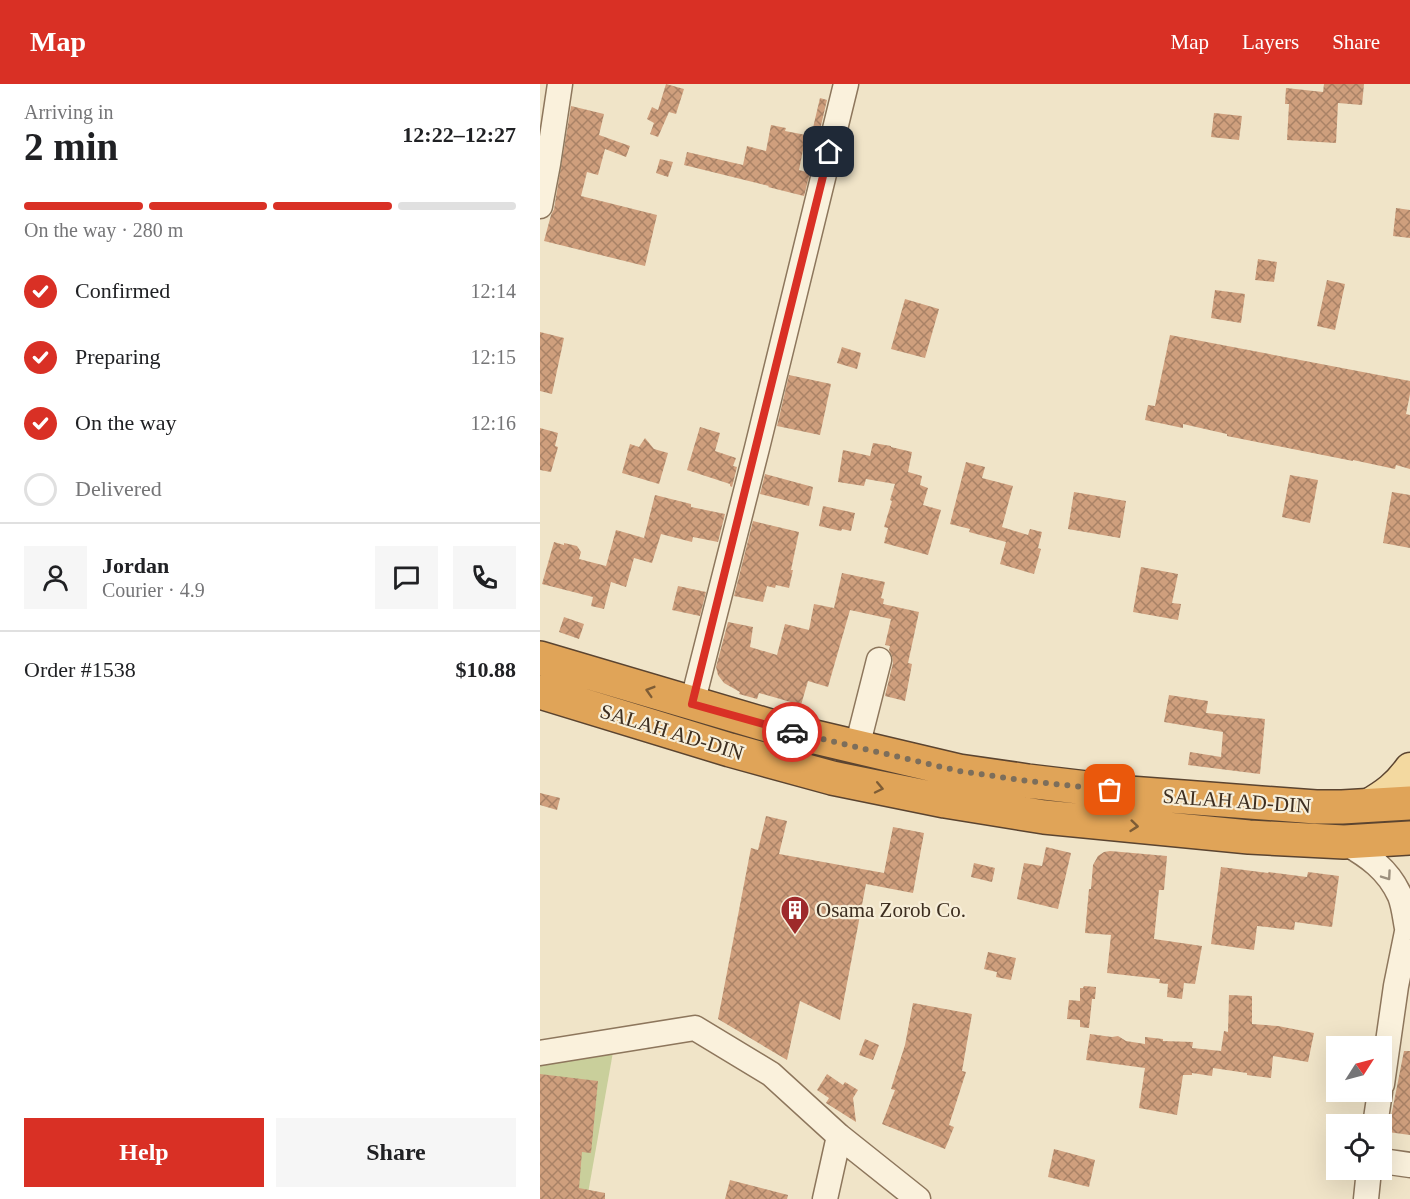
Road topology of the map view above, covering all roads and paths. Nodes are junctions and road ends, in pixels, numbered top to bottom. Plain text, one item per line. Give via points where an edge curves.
1 (560, 84) edge
2 (846, 84) edge
3 (540, 206) edge
4 (540, 658) edge
5 (879, 660) dead end
6 (540, 692) edge
7 (692, 704) junction
8 (853, 747) junction
9 (1410, 768) edge
10 (959, 771) junction
11 (832, 778) junction
12 (945, 801) junction
13 (1410, 803) edge
14 (1367, 805) junction
15 (1406, 840) edge
16 (1344, 842) junction
17 (1409, 923) edge
18 (1403, 987) edge
19 (1392, 1038) edge
20 (540, 1053) edge
21 (839, 1136) junction
22 (1392, 1162) edge
23 (1410, 1165) edge
24 (1368, 1180) edge
25 (825, 1199) edge
26 (918, 1199) edge
27 (1365, 1199) edge

1 - 3 street
2 - 7 street
7 -> 4 highway, SALAH AD-DIN
5 - 8 street
6 - 11 highway, SALAH AD-DIN
7 - 8 highway, SALAH AD-DIN
8 - 10 highway, SALAH AD-DIN
8 - 11 highway via 856,767
9 - 14 main road via 1392,790
10 - 12 highway via 947,775 941,783
10 - 14 highway, SALAH AD-DIN via 1129,793 1316,807
11 -> 12 highway, SALAH AD-DIN
12 -> 16 highway, SALAH AD-DIN via 1044,817 1185,832
13 - 14 highway, SALAH AD-DIN
15 - 16 highway, SALAH AD-DIN
16 -> 17 street via 1380,866 1401,897
17 - 18 street
18 - 19 street
20 - 21 street via 695,1028 771,1074
21 - 25 street
21 - 26 street
22 - 23 street
24 - 27 street

